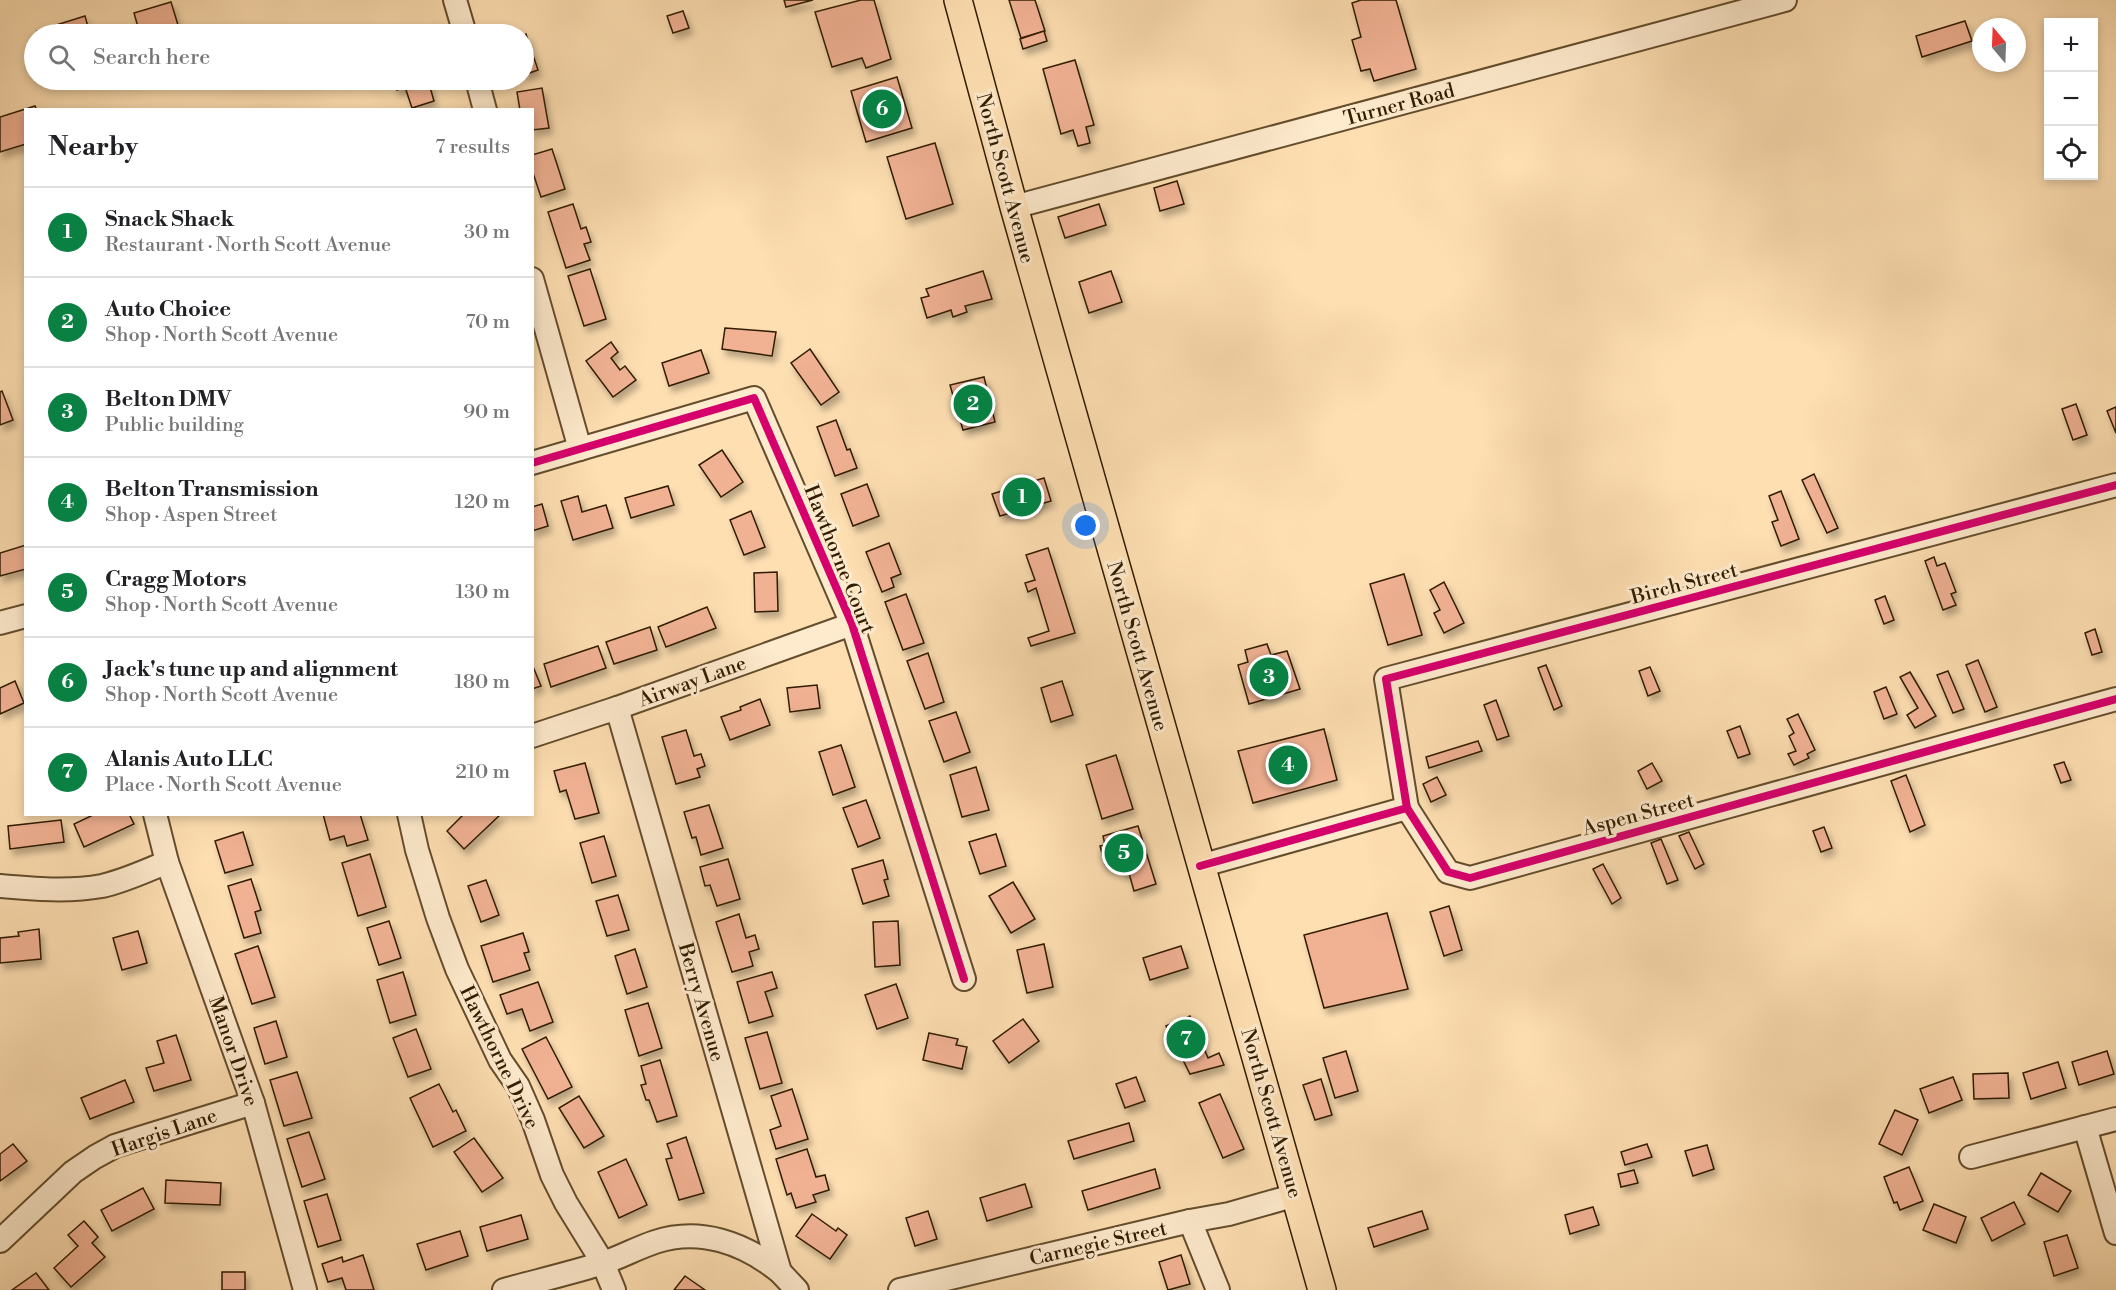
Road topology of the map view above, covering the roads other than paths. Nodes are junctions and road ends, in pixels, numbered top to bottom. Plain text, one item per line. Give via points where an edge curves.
1 (455, 0) edge
2 (958, 0) edge
3 (1785, 0) edge
4 (462, 24) edge
5 (480, 90) edge
6 (484, 108) edge
7 (1014, 207) junction
8 (534, 286) edge
9 (580, 449) junction
10 (534, 462) edge
11 (2116, 485) edge
12 (24, 617) edge
13 (0, 623) edge
14 (852, 624) junction
15 (2116, 699) edge
16 (617, 708) junction
17 (534, 735) edge
18 (1407, 808) junction
19 (156, 816) edge
20 (409, 816) edge
21 (167, 862) junction
22 (1200, 866) junction
23 (0, 886) edge
24 (964, 978) dead end
25 (253, 1102) junction
26 (2116, 1119) edge
27 (2085, 1127) junction
28 (1971, 1157) dead end
29 (1296, 1195) junction
30 (1191, 1221) junction
31 (2116, 1233) edge
32 (0, 1241) edge
33 (603, 1263) junction
34 (780, 1272) junction
35 (305, 1290) edge
36 (504, 1290) edge
37 (614, 1290) edge
38 (797, 1290) edge
39 (900, 1290) edge
40 (1218, 1290) edge
41 (1322, 1290) edge

1 - 4 street
2 - 7 main road, North Scott Avenue
3 - 7 street, Turner Road
5 - 6 street
7 - 22 main road, North Scott Avenue
8 - 9 street
9 - 10 street
9 - 14 street, Hawthorne Court via 754,398
11 - 18 street, Birch Street via 1386,679
12 - 13 street
14 - 16 street, Airway Lane
14 - 24 street, Hawthorne Court
15 - 18 street, Aspen Street via 1470,878 1448,872
16 - 17 street, Airway Lane
16 - 34 street, Berry Avenue
18 - 22 street
19 - 21 street, Manor Drive
20 - 33 street, Hawthorne Drive via 438,918 457,969 500,1060 518,1086 566,1203
21 - 23 street via 120,881 77,889
21 - 25 street, Manor Drive
22 - 29 main road, North Scott Avenue
25 - 32 street, Hargis Lane via 115,1146 94,1157
25 - 35 street, Manor Drive
26 - 27 street
27 - 28 street
27 - 31 street
29 - 30 street, Carnegie Street
29 - 41 main road, North Scott Avenue
30 - 39 street, Carnegie Street
30 - 40 street
33 - 34 street via 657,1242 700,1237 744,1247
33 - 36 street
33 - 37 street, Hawthorne Drive
34 - 38 street, Berry Avenue

